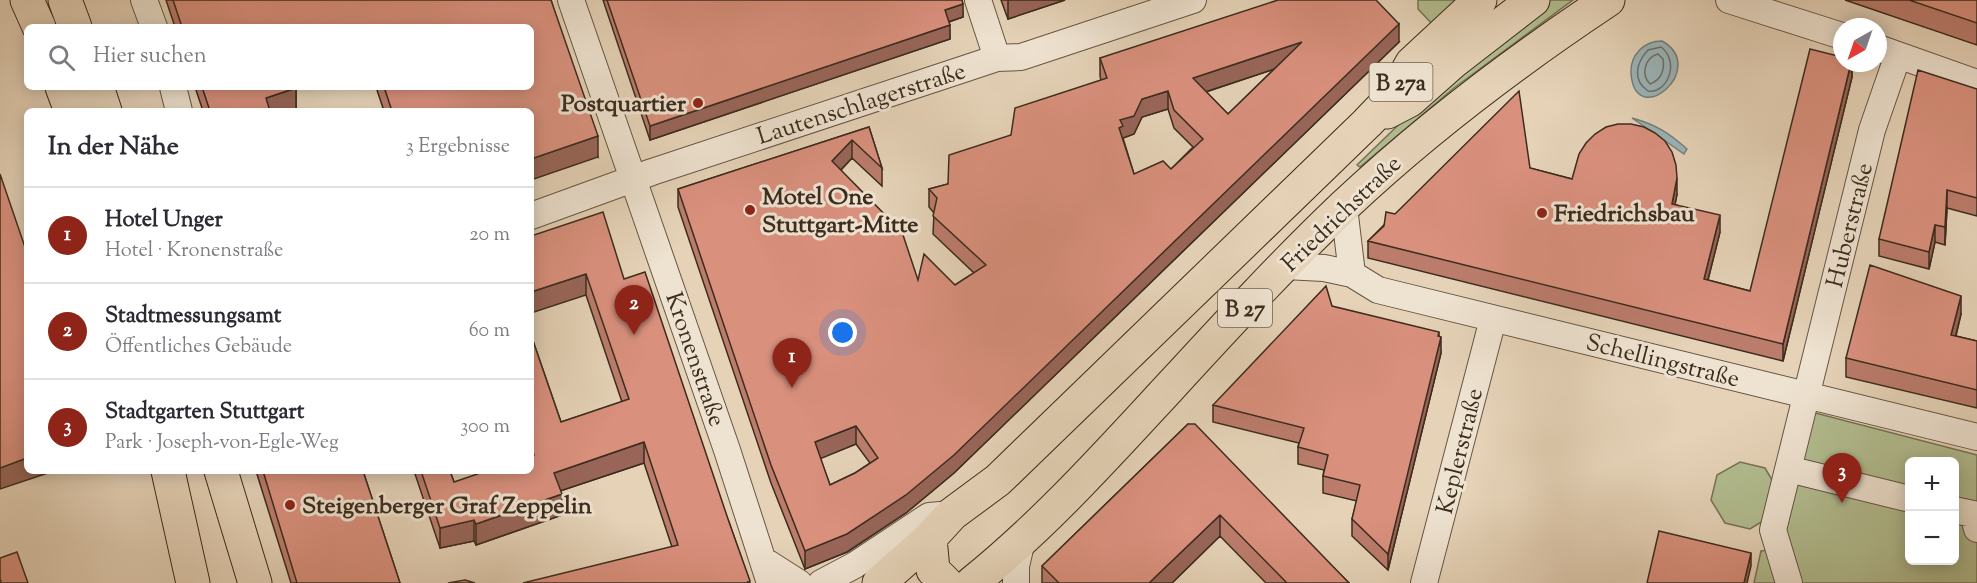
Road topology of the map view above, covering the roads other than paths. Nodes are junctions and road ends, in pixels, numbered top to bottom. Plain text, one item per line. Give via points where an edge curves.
1 (27, 0) edge
2 (65, 0) edge
3 (144, 0) edge
4 (571, 0) edge
5 (978, 0) edge
6 (1193, 0) edge
7 (1480, 0) edge
8 (1533, 0) edge
9 (1608, 0) edge
10 (1729, 0) edge
11 (38, 24) edge
12 (74, 24) edge
13 (152, 24) edge
14 (1833, 33) edge
15 (1888, 52) edge
16 (997, 58) junction
17 (1977, 83) edge
18 (63, 90) edge
19 (98, 90) edge
20 (174, 90) edge
21 (69, 108) edge
22 (104, 108) edge
23 (178, 108) edge
24 (1367, 123) junction
25 (632, 179) junction
26 (1344, 207) junction
27 (534, 215) edge
28 (1285, 266) junction
29 (1352, 274) junction
30 (1493, 319) junction
31 (1807, 396) junction
32 (1977, 437) edge
33 (1788, 469) junction
34 (169, 474) edge
35 (222, 474) edge
36 (1905, 498) edge
37 (1959, 511) edge
38 (952, 514) junction
39 (1977, 529) edge
40 (930, 538) junction
41 (1022, 540) junction
42 (766, 571) edge
43 (193, 583) edge
44 (255, 583) edge
45 (799, 583) edge
46 (821, 583) edge
47 (879, 583) edge
48 (946, 583) edge
49 (972, 583) edge
50 (1016, 583) edge
51 (1424, 583) edge
52 (1789, 583) edge

1 - 11 main road
2 - 12 main road
3 - 13 street
4 - 25 street, Kronenstraße
5 - 16 street
6 - 16 street, Lautenschlagerstraße via 1021,57
7 - 24 main road, Friedrichstraße / B 27a via 1412,63 1393,96
8 - 24 main road, Friedrichstraße / B 27 via 1410,100
9 - 26 main road, Friedrichstraße / B 27 via 1481,89
10 - 14 street
15 - 17 street
15 - 31 street, Huberstraße
16 - 25 street, Lautenschlagerstraße
18 - 21 main road
19 - 22 main road
20 - 23 street
24 - 38 main road, Friedrichstraße / B 27 via 998,480
25 - 27 street, Lautenschlagerstraße
25 - 42 street, Kronenstraße
26 - 28 main road, Friedrichstraße / B 27
26 - 29 street
28 - 29 street, Schellingstraße
28 - 41 main road, Friedrichstraße / B 27
29 - 30 street, Schellingstraße via 1378,290
30 - 31 street, Schellingstraße
30 - 51 street, Keplerstraße
31 - 32 street, Schellingstraße
31 - 33 street, Huberstraße
33 - 36 street
33 - 52 street, Huberstraße via 1773,530
34 - 43 main road
35 - 44 main road
37 - 39 street via 1973,514
38 - 40 main road, Friedrichstraße / B 27
38 - 46 street via 929,516 855,566
40 - 47 main road, Friedrichstraße / B 27
40 - 48 main road via 933,570
41 - 49 main road, Friedrichstraße / B 27
41 - 50 street
42 - 45 street

